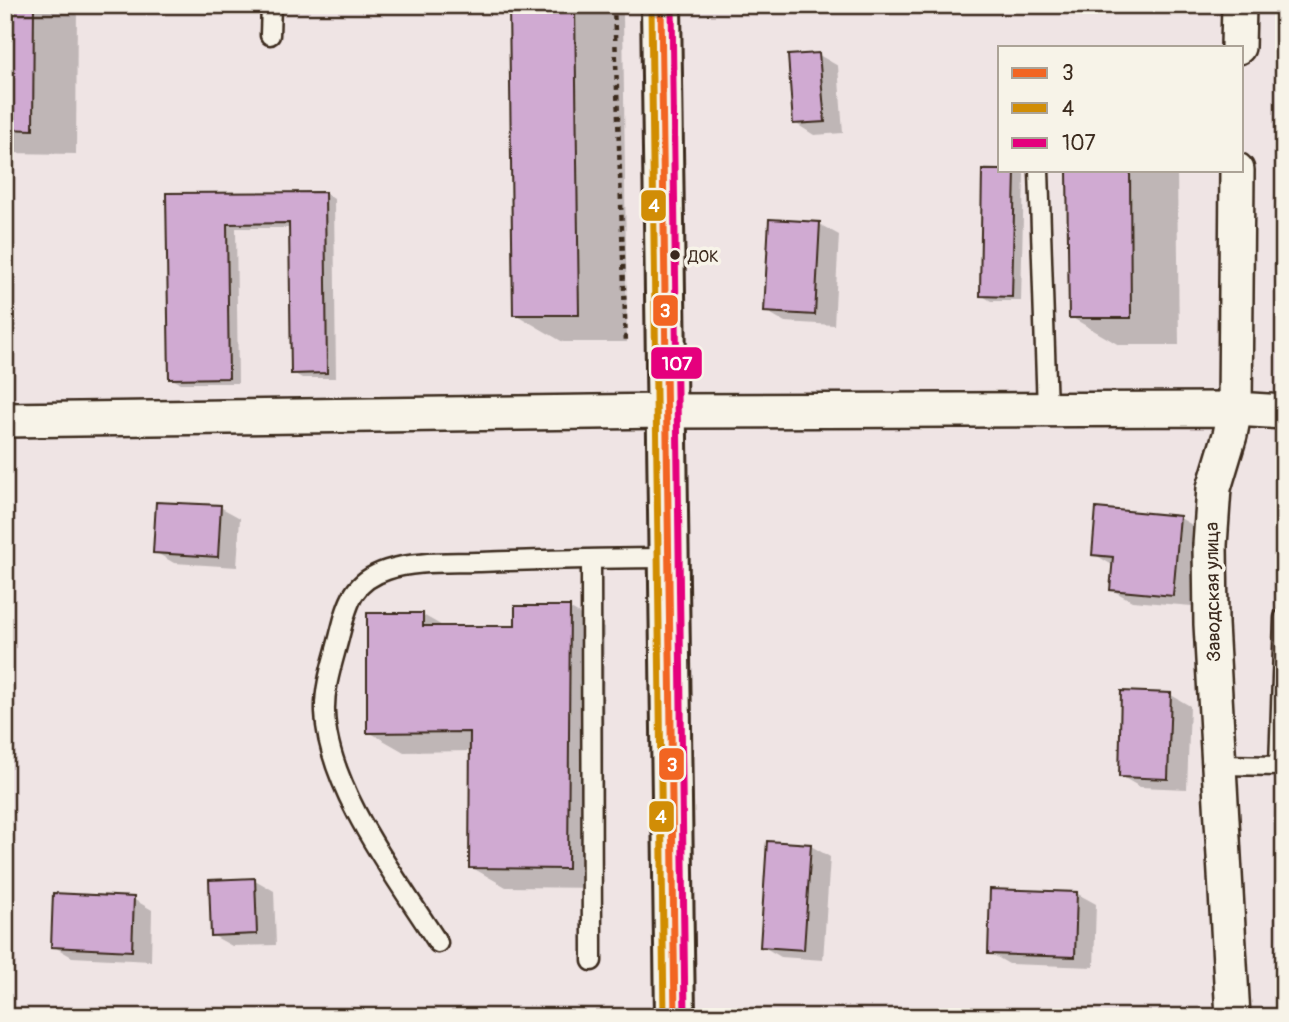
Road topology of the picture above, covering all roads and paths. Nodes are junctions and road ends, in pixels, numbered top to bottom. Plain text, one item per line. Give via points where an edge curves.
1 (271, 5) edge
2 (614, 5) edge
3 (661, 5) edge
4 (1239, 5) edge
5 (270, 35) dead end
6 (1238, 46) edge
7 (1040, 172) edge
8 (1237, 172) edge
9 (626, 344) dead end
10 (1235, 409) junction
11 (1047, 410) junction
12 (667, 411) junction
13 (1284, 412) edge
14 (5, 420) edge
15 (668, 558) junction
16 (591, 559) junction
17 (1284, 618) edge
18 (1219, 765) junction
19 (1281, 766) edge
20 (438, 943) dead end
21 (592, 961) dead end
22 (675, 1017) edge
23 (1233, 1017) edge

1 - 5 lane
2 - 9 path
3 - 12 main road
4 - 6 street
7 - 11 lane
8 - 10 street, Заводская улица
10 - 11 street
10 - 13 street
10 - 18 street, Заводская улица via 1210,519
11 - 12 street
12 - 14 street
12 - 15 main road
15 - 16 lane
15 - 22 main road
16 - 20 lane via 389,569 368,578 353,593 329,677 325,711 329,742 346,792
16 - 21 lane
17 - 19 lane
18 - 19 lane
18 - 23 street, Заводская улица

